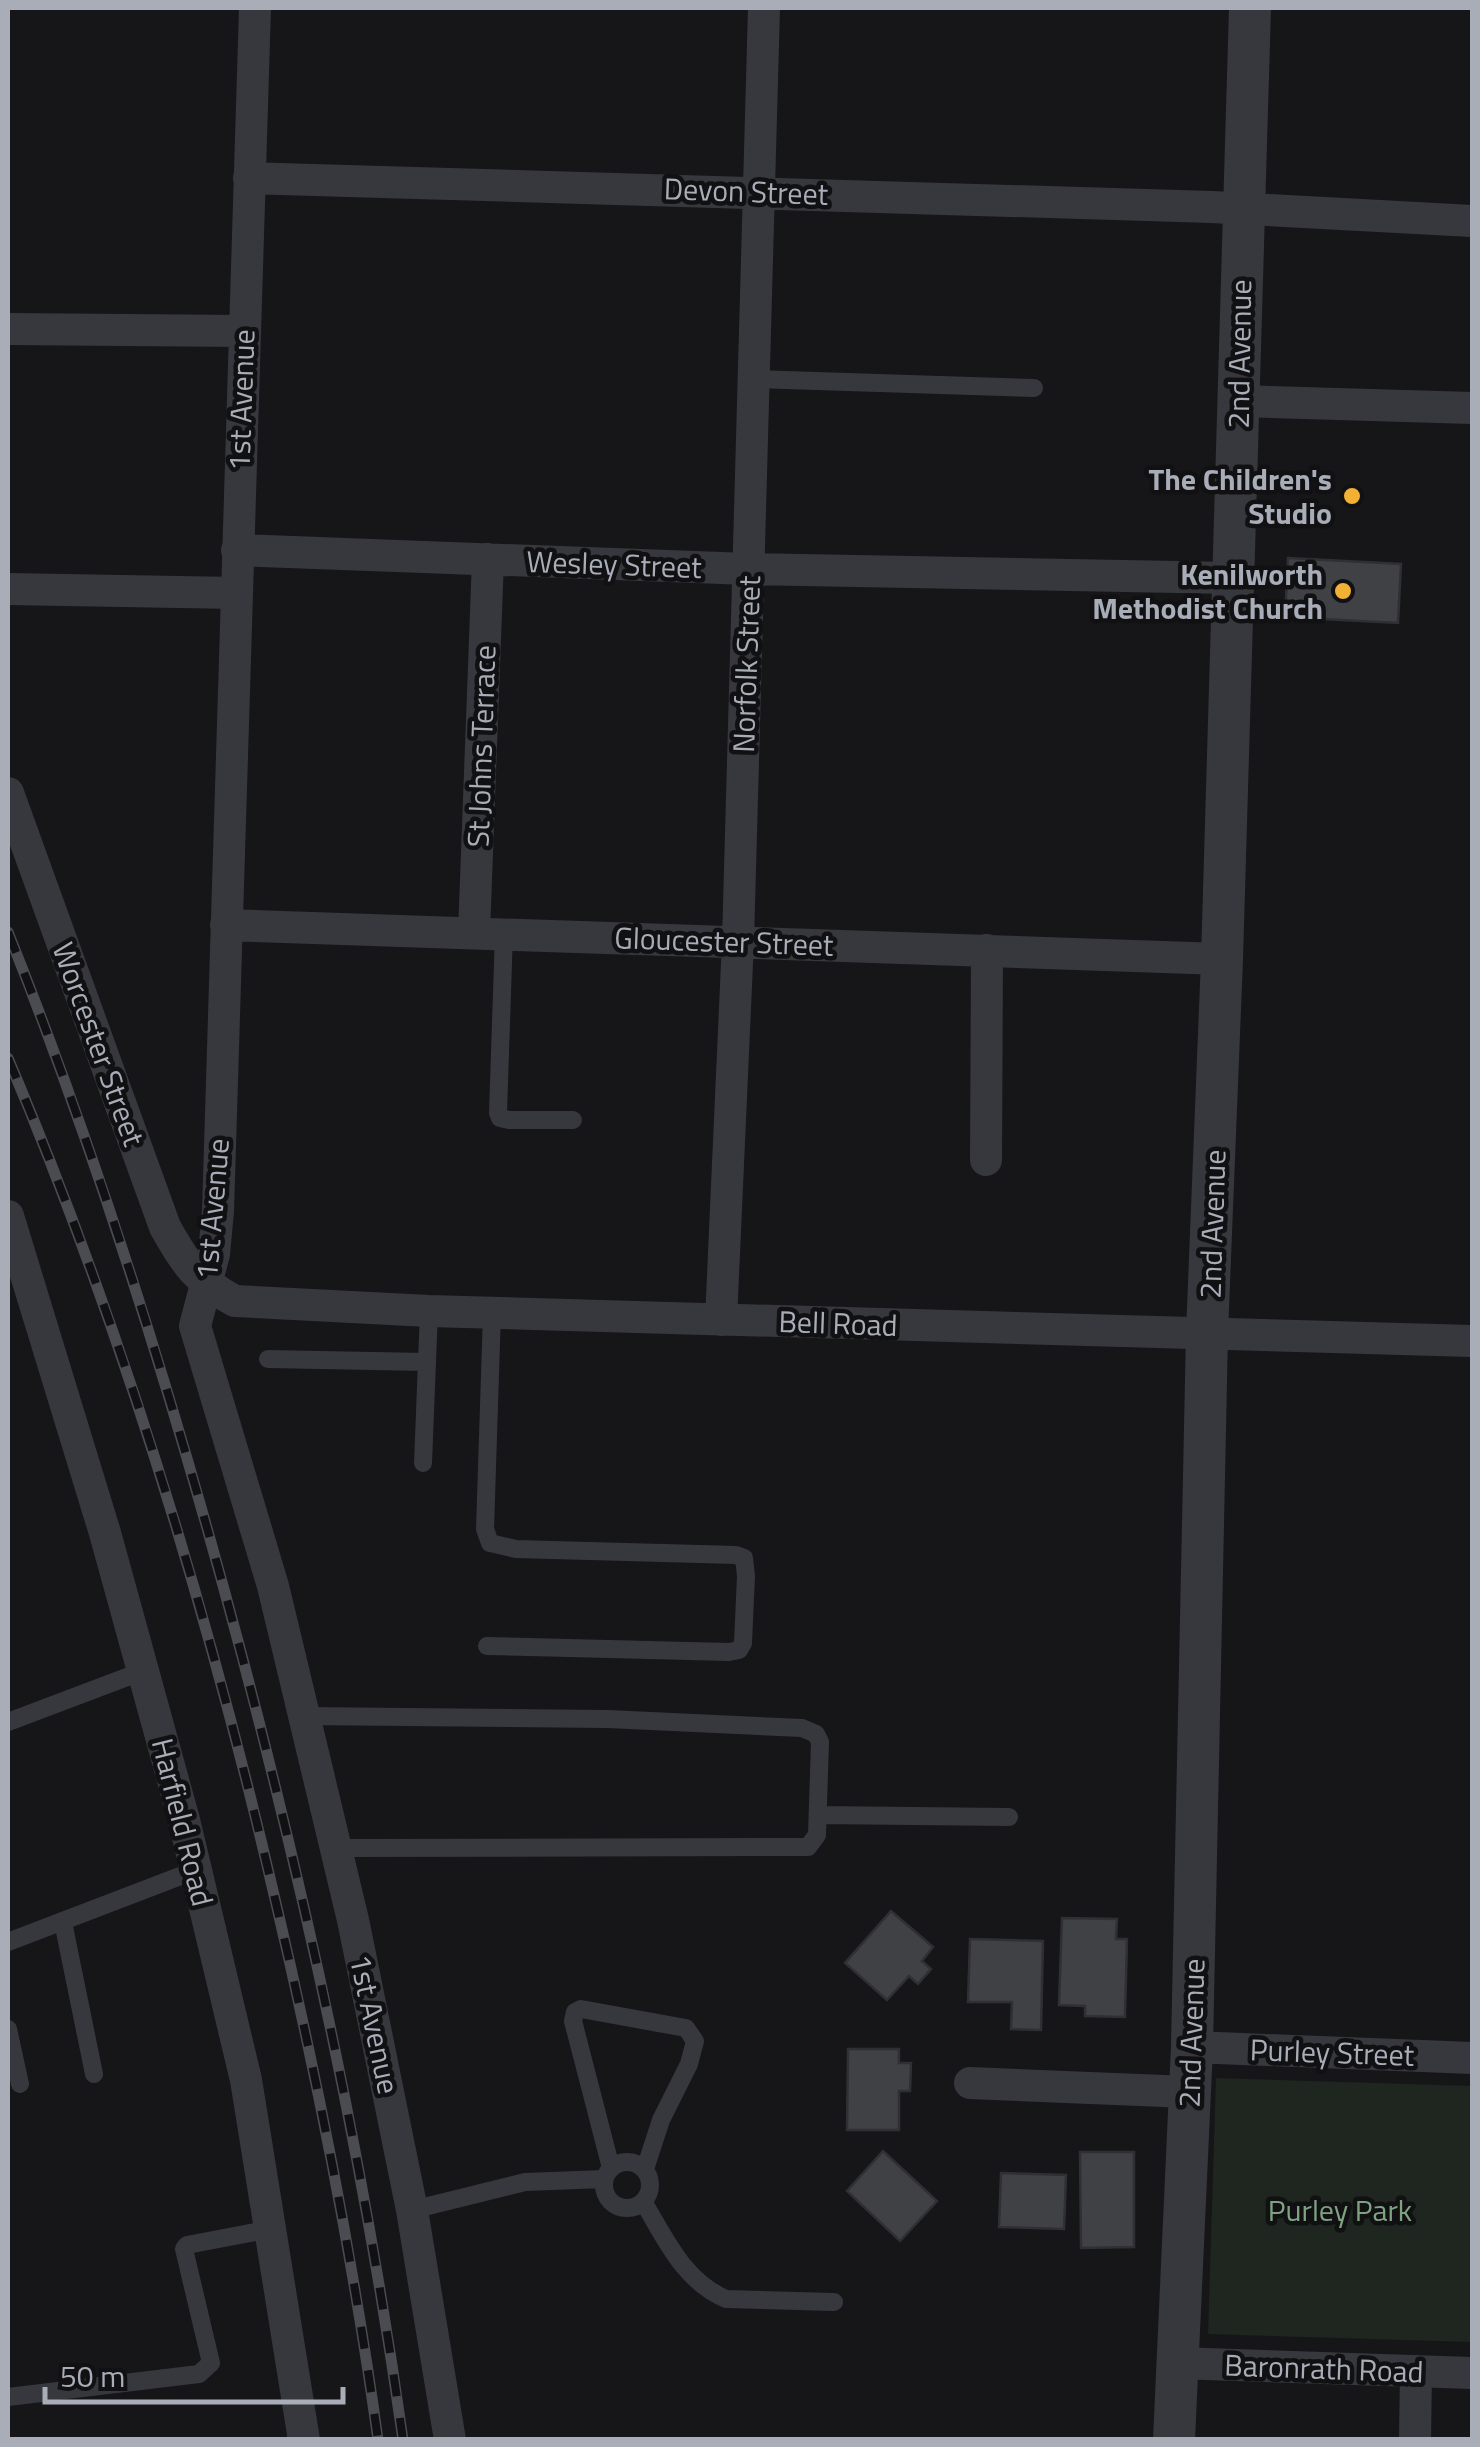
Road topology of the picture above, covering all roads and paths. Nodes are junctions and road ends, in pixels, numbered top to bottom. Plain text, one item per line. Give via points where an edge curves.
1 (255, 8) edge
2 (764, 8) edge
3 (1250, 8) edge
4 (249, 178) junction
5 (758, 192) junction
6 (1242, 211) junction
7 (1472, 221) edge
8 (8, 328) edge
9 (243, 332) junction
10 (752, 379) junction
11 (1034, 388) dead end
12 (1239, 401) junction
13 (1472, 408) edge
14 (237, 550) junction
15 (488, 559) junction
16 (748, 569) junction
17 (1232, 578) junction
18 (8, 589) edge
19 (236, 593) junction
20 (8, 793) edge
21 (226, 925) junction
22 (489, 933) junction
23 (738, 942) junction
24 (987, 950) junction
25 (1222, 958) junction
26 (573, 1120) dead end
27 (986, 1160) dead end
28 (8, 1216) edge
29 (206, 1286) junction
30 (429, 1311) junction
31 (492, 1313) junction
32 (721, 1320) junction
33 (1207, 1333) junction
34 (1472, 1341) edge
35 (268, 1359) dead end
36 (426, 1362) junction
37 (423, 1463) dead end
38 (487, 1646) dead end
39 (143, 1671) junction
40 (304, 1716) junction
41 (8, 1722) edge
42 (818, 1815) junction
43 (1009, 1817) dead end
44 (337, 1848) junction
45 (196, 1870) junction
46 (63, 1922) junction
47 (8, 1942) edge
48 (8, 2028) edge
49 (1192, 2046) junction
50 (1472, 2058) edge
51 (94, 2074) dead end
52 (970, 2083) dead end
53 (20, 2084) dead end
54 (1189, 2092) junction
55 (645, 2169) junction
56 (607, 2173) junction
57 (644, 2203) junction
58 (412, 2210) junction
59 (271, 2229) junction
60 (834, 2302) dead end
61 (1176, 2363) junction
62 (1416, 2371) junction
63 (1472, 2373) edge
64 (8, 2397) edge
65 (304, 2440) edge
66 (450, 2440) edge
67 (1174, 2440) edge
68 (1415, 2440) edge

1 - 4 street, 1st Avenue
2 - 5 street, Norfolk Street
3 - 6 street, 2nd Avenue
4 - 5 street, Devon Street
4 - 9 street, 1st Avenue
5 - 6 street, Devon Street
5 - 10 street, Norfolk Street
6 - 7 street, Devon Street
6 - 12 street, 2nd Avenue
8 - 9 street
9 - 14 street, 1st Avenue
10 - 11 lane
10 - 16 street, Norfolk Street
12 - 13 street
12 - 17 street, 2nd Avenue
14 - 15 street, Wesley Street
14 - 19 street, 1st Avenue
15 - 16 street, Wesley Street
15 - 22 street, St Johns Terrace
16 - 17 street, Wesley Street
16 - 23 street, Norfolk Street
17 - 25 street, 2nd Avenue
18 - 19 street
19 - 21 street, 1st Avenue
20 - 29 street, Worcester Street via 165,1226
21 - 22 street, Gloucester Street
21 - 29 street, 1st Avenue via 218,1212
22 - 23 street, Gloucester Street
22 - 26 lane via 499,1116
23 - 24 street, Gloucester Street
23 - 32 street, Norfolk Street
24 - 25 street, Gloucester Street
24 - 27 street
25 - 33 street, 2nd Avenue
28 - 39 street, Harfield Road
29 - 30 street, Bell Road via 234,1300
29 - 40 street, 1st Avenue via 196,1326
30 - 31 street, Bell Road
30 - 36 lane
31 - 32 street, Bell Road
31 - 38 lane via 485,1529 490,1544 736,1555 744,1558 746,1576 739,1650
32 - 33 street, Bell Road
33 - 34 street, Bell Road
33 - 49 street, 2nd Avenue
35 - 36 lane
36 - 37 lane
39 - 41 lane
39 - 45 street, Harfield Road
40 - 42 lane via 802,1728 820,1742
40 - 44 street, 1st Avenue
42 - 43 lane
42 - 44 lane via 814,1842 796,1848
44 - 58 street, 1st Avenue
45 - 46 lane
45 - 59 street, Harfield Road via 246,2080
46 - 47 lane
46 - 51 lane
48 - 53 lane
49 - 50 street, Purley Street
49 - 54 street, 2nd Avenue
52 - 54 street
54 - 61 street, 2nd Avenue
55 - 56 lane via 622,2162
55 - 56 lane via 695,2041 686,2028 581,2009 573,2021
55 - 57 lane via 651,2180
56 - 57 lane via 610,2202 633,2209
56 - 58 lane via 525,2182
57 - 60 lane via 684,2270 712,2294
58 - 66 street, 1st Avenue
59 - 64 lane via 184,2249 212,2363 206,2370
59 - 65 street, Harfield Road
61 - 62 street, Baronrath Road
61 - 67 street, 2nd Avenue
62 - 63 street, Baronrath Road
62 - 68 street

